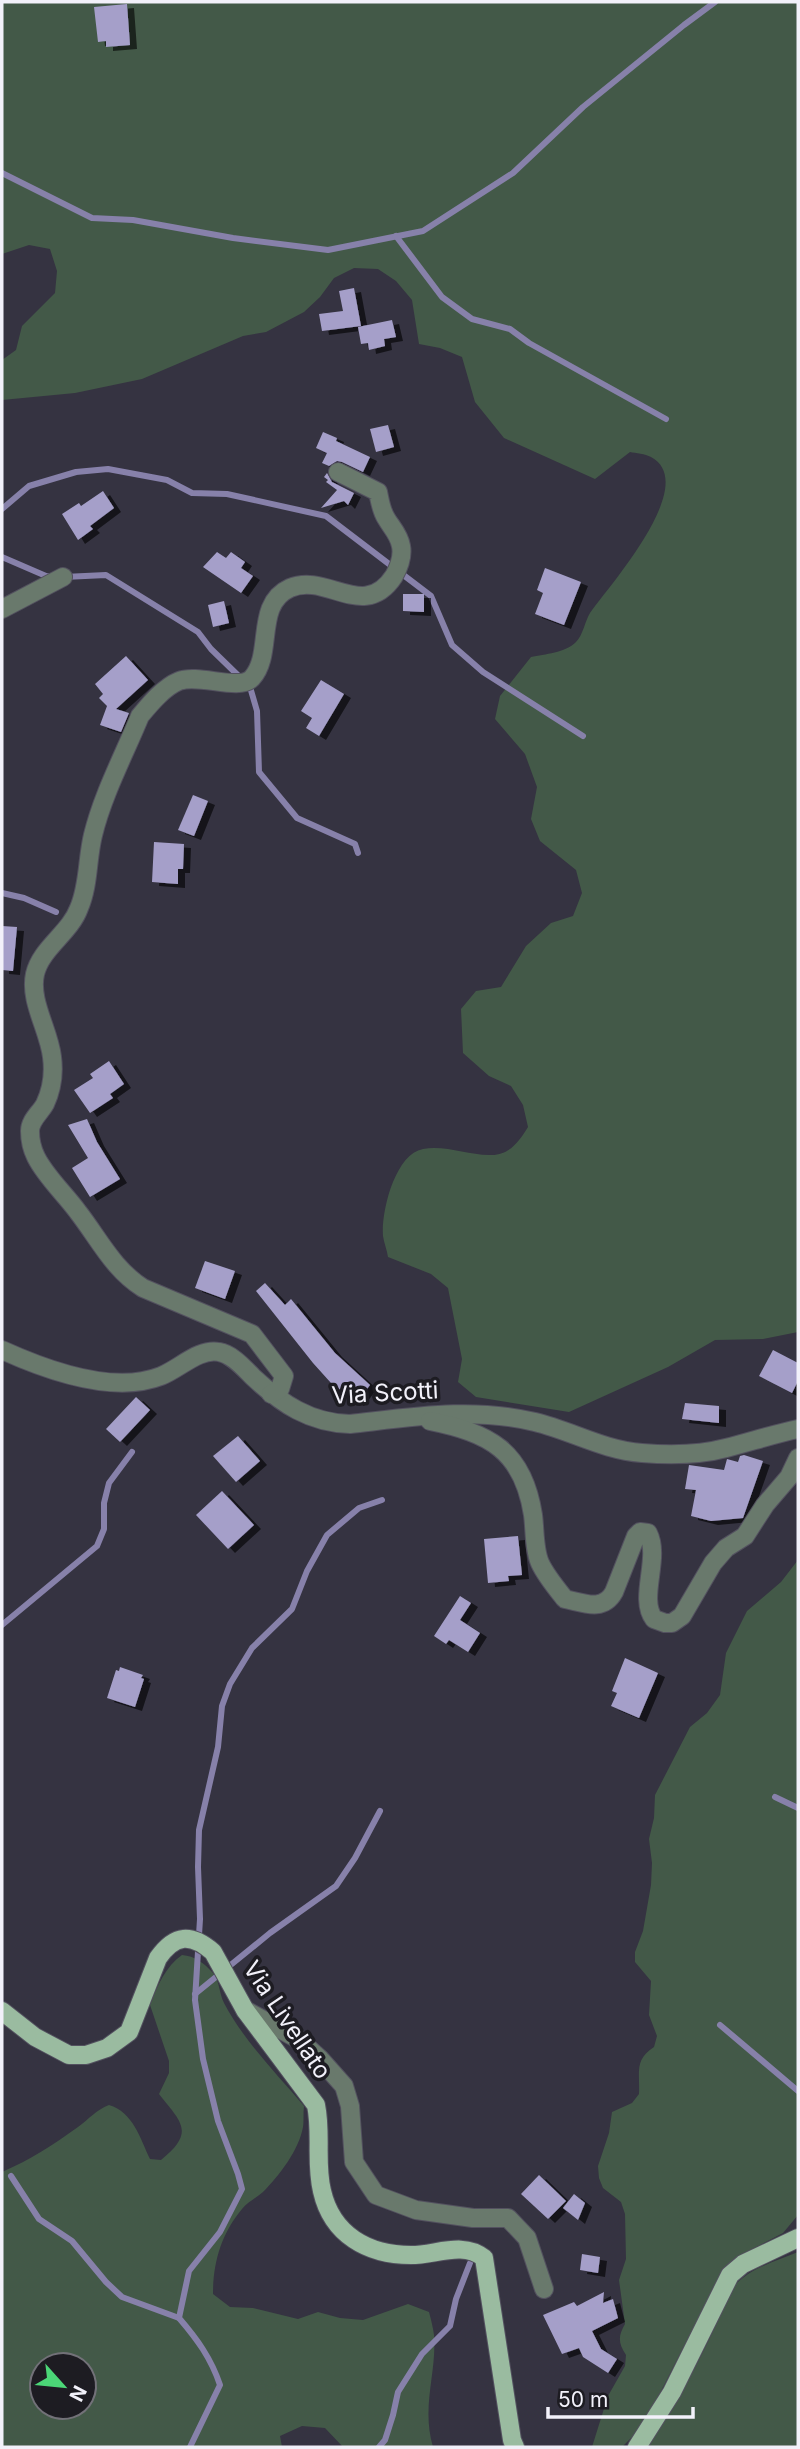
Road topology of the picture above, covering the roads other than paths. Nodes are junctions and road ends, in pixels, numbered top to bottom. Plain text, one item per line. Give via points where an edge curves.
1 (338, 472) dead end
2 (63, 577) dead end
3 (2, 609) edge
4 (2, 1350) edge
5 (271, 1394) junction
6 (409, 1417) junction
7 (798, 1429) edge
8 (798, 1458) edge
9 (245, 2010) junction
10 (2, 2011) edge
11 (798, 2238) edge
12 (544, 2289) dead end
13 (515, 2447) edge
14 (637, 2447) edge

1 - 5 street via 378,492 401,545 395,575 370,597 292,587 272,603 259,666 251,680 241,684 182,679 139,716 99,816 79,911 39,963 34,980 53,1068 48,1096 30,1124 37,1159 128,1278 252,1334 284,1377 280,1389
2 - 3 street
4 - 5 street, Via Scotti via 79,1377 135,1382 159,1377 204,1352 221,1352
5 - 6 street, Via Scotti via 300,1413 333,1424
6 - 7 street, Via Scotti via 494,1415 535,1422 605,1447 653,1453 725,1449
6 - 8 street via 472,1431 511,1460 530,1499 540,1562 565,1599 596,1605 609,1600 636,1536 648,1533 652,1546 648,1609 654,1619 665,1623 682,1616 712,1563 745,1536
9 - 10 main road, Via Livellato via 213,1952 189,1938 165,1948 129,2032 107,2049 69,2055 35,2037
9 - 12 street via 298,2039 344,2087 354,2162 376,2194 416,2210 508,2218 527,2238
9 - 13 main road, Via Livellato via 316,2105 322,2191 337,2226 369,2247 410,2255 463,2249 484,2258
11 - 14 main road via 730,2275 672,2392

